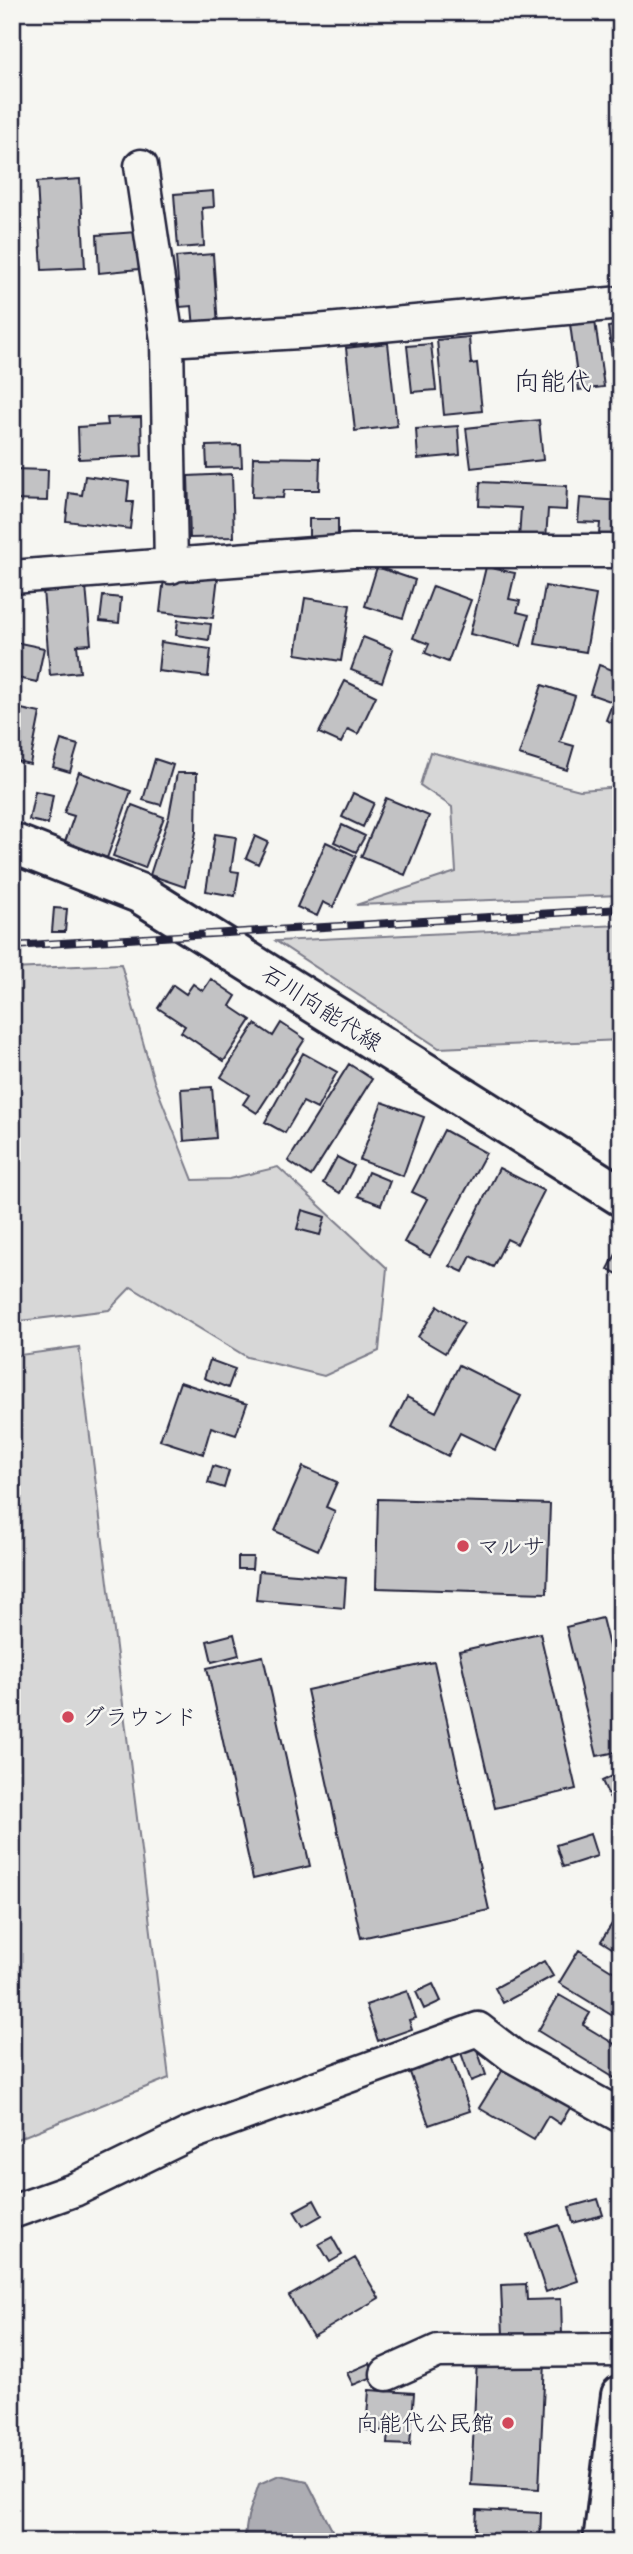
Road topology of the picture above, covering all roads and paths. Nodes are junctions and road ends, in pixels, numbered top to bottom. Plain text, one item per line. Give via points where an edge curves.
1 (141, 166) dead end
2 (621, 303) edge
3 (167, 340) junction
4 (621, 551) edge
5 (172, 567) junction
6 (12, 577) edge
7 (12, 843) edge
8 (621, 1196) edge
9 (621, 2116) edge
10 (12, 2212) edge
11 (621, 2350) edge
12 (387, 2374) dead end
13 (621, 2395) edge
14 (603, 2542) edge

1 - 3 street
2 - 3 street
3 - 5 street
4 - 5 street via 352,551
5 - 6 street
7 - 8 main road, 石川向能代線 via 139,893
9 - 10 street via 513,2056 478,2029 189,2134 74,2190
11 - 12 street via 438,2351
13 - 14 main road

